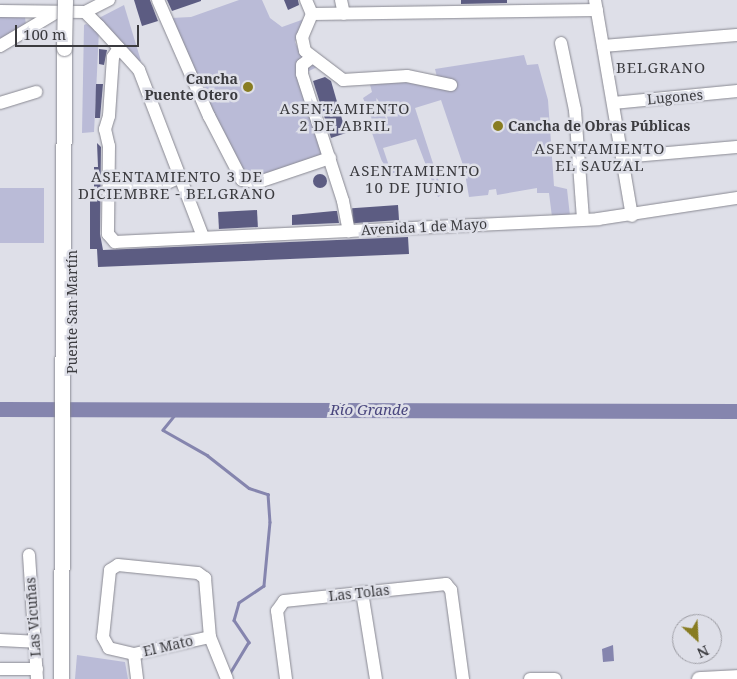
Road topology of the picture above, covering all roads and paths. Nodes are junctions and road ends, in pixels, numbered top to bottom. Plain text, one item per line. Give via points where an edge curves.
1 (73, 0) edge
2 (110, 0) edge
3 (158, 0) edge
4 (306, 0) edge
5 (341, 0) edge
6 (389, 0) edge
7 (12, 5) edge
8 (596, 5) edge
9 (61, 6) edge
10 (85, 6) edge
11 (443, 6) edge
12 (0, 11) edge
13 (392, 13) junction
14 (312, 14) junction
15 (344, 14) junction
16 (737, 35) edge
17 (561, 43) dead end
18 (0, 46) edge
19 (603, 46) junction
20 (69, 48) junction
21 (119, 48) junction
22 (310, 58) junction
23 (451, 85) dead end
24 (737, 91) edge
25 (36, 92) dead end
26 (0, 103) edge
27 (613, 103) junction
28 (737, 147) edge
29 (622, 157) junction
30 (330, 158) junction
31 (180, 178) junction
32 (108, 189) junction
33 (737, 198) edge
34 (632, 216) junction
35 (583, 219) junction
36 (349, 230) junction
37 (202, 238) junction
38 (29, 555) dead end
39 (66, 575) junction
40 (362, 592) junction
41 (210, 637) junction
42 (0, 640) edge
43 (35, 642) junction
44 (134, 654) junction
45 (0, 669) edge
46 (37, 674) edge
47 (737, 677) edge
48 (720, 678) edge
49 (61, 679) edge
50 (71, 679) edge
51 (137, 679) edge
52 (227, 679) edge
53 (286, 679) edge
54 (376, 679) edge
55 (463, 679) edge
56 (530, 679) edge
57 (555, 679) edge
58 (699, 679) edge

1 - 20 main road
2 - 10 street
3 - 30 street via 181,56 242,180 259,182
4 - 14 street
5 - 15 street
6 - 13 street
7 - 9 street
7 - 12 street
8 - 11 street
8 - 19 street
9 - 10 street
9 - 18 street
9 - 20 main road, bridge
10 - 21 street
11 - 13 street
13 - 15 street
14 - 15 street
14 - 22 street via 302,45
16 - 19 street
17 - 35 street via 575,110
19 - 27 street
20 - 39 main road, Puente San Martín
21 - 31 street via 138,70
21 - 32 street via 112,57 109,116 105,130 109,146
22 - 23 street via 343,80 407,76
22 - 30 street via 302,65 302,74
24 - 27 street, Lugones
25 - 26 street
27 - 29 street
28 - 29 street
29 - 34 street
30 - 36 street
31 - 32 street via 158,187
31 - 37 street
32 - 37 street, Avenida 1 de Mayo via 110,240
33 - 34 street, Avenida 1 de Mayo
34 - 35 street, Avenida 1 de Mayo
35 - 36 street, Avenida 1 de Mayo
36 - 37 street, Avenida 1 de Mayo
38 - 43 street, Las Vicuñas
39 - 49 main road
39 - 50 main road
40 - 53 street, Las Tolas via 284,601 277,611
40 - 54 street
40 - 55 street, Las Tolas via 446,584 451,590
41 - 44 street, El Mato
41 - 44 street, El Mato via 207,584 198,573 118,565 108,575 103,638 109,648
41 - 52 street
42 - 43 street
43 - 46 street, Las Vicuñas
44 - 51 street
45 - 46 street
47 - 48 main road
48 - 58 main road
56 - 57 street

